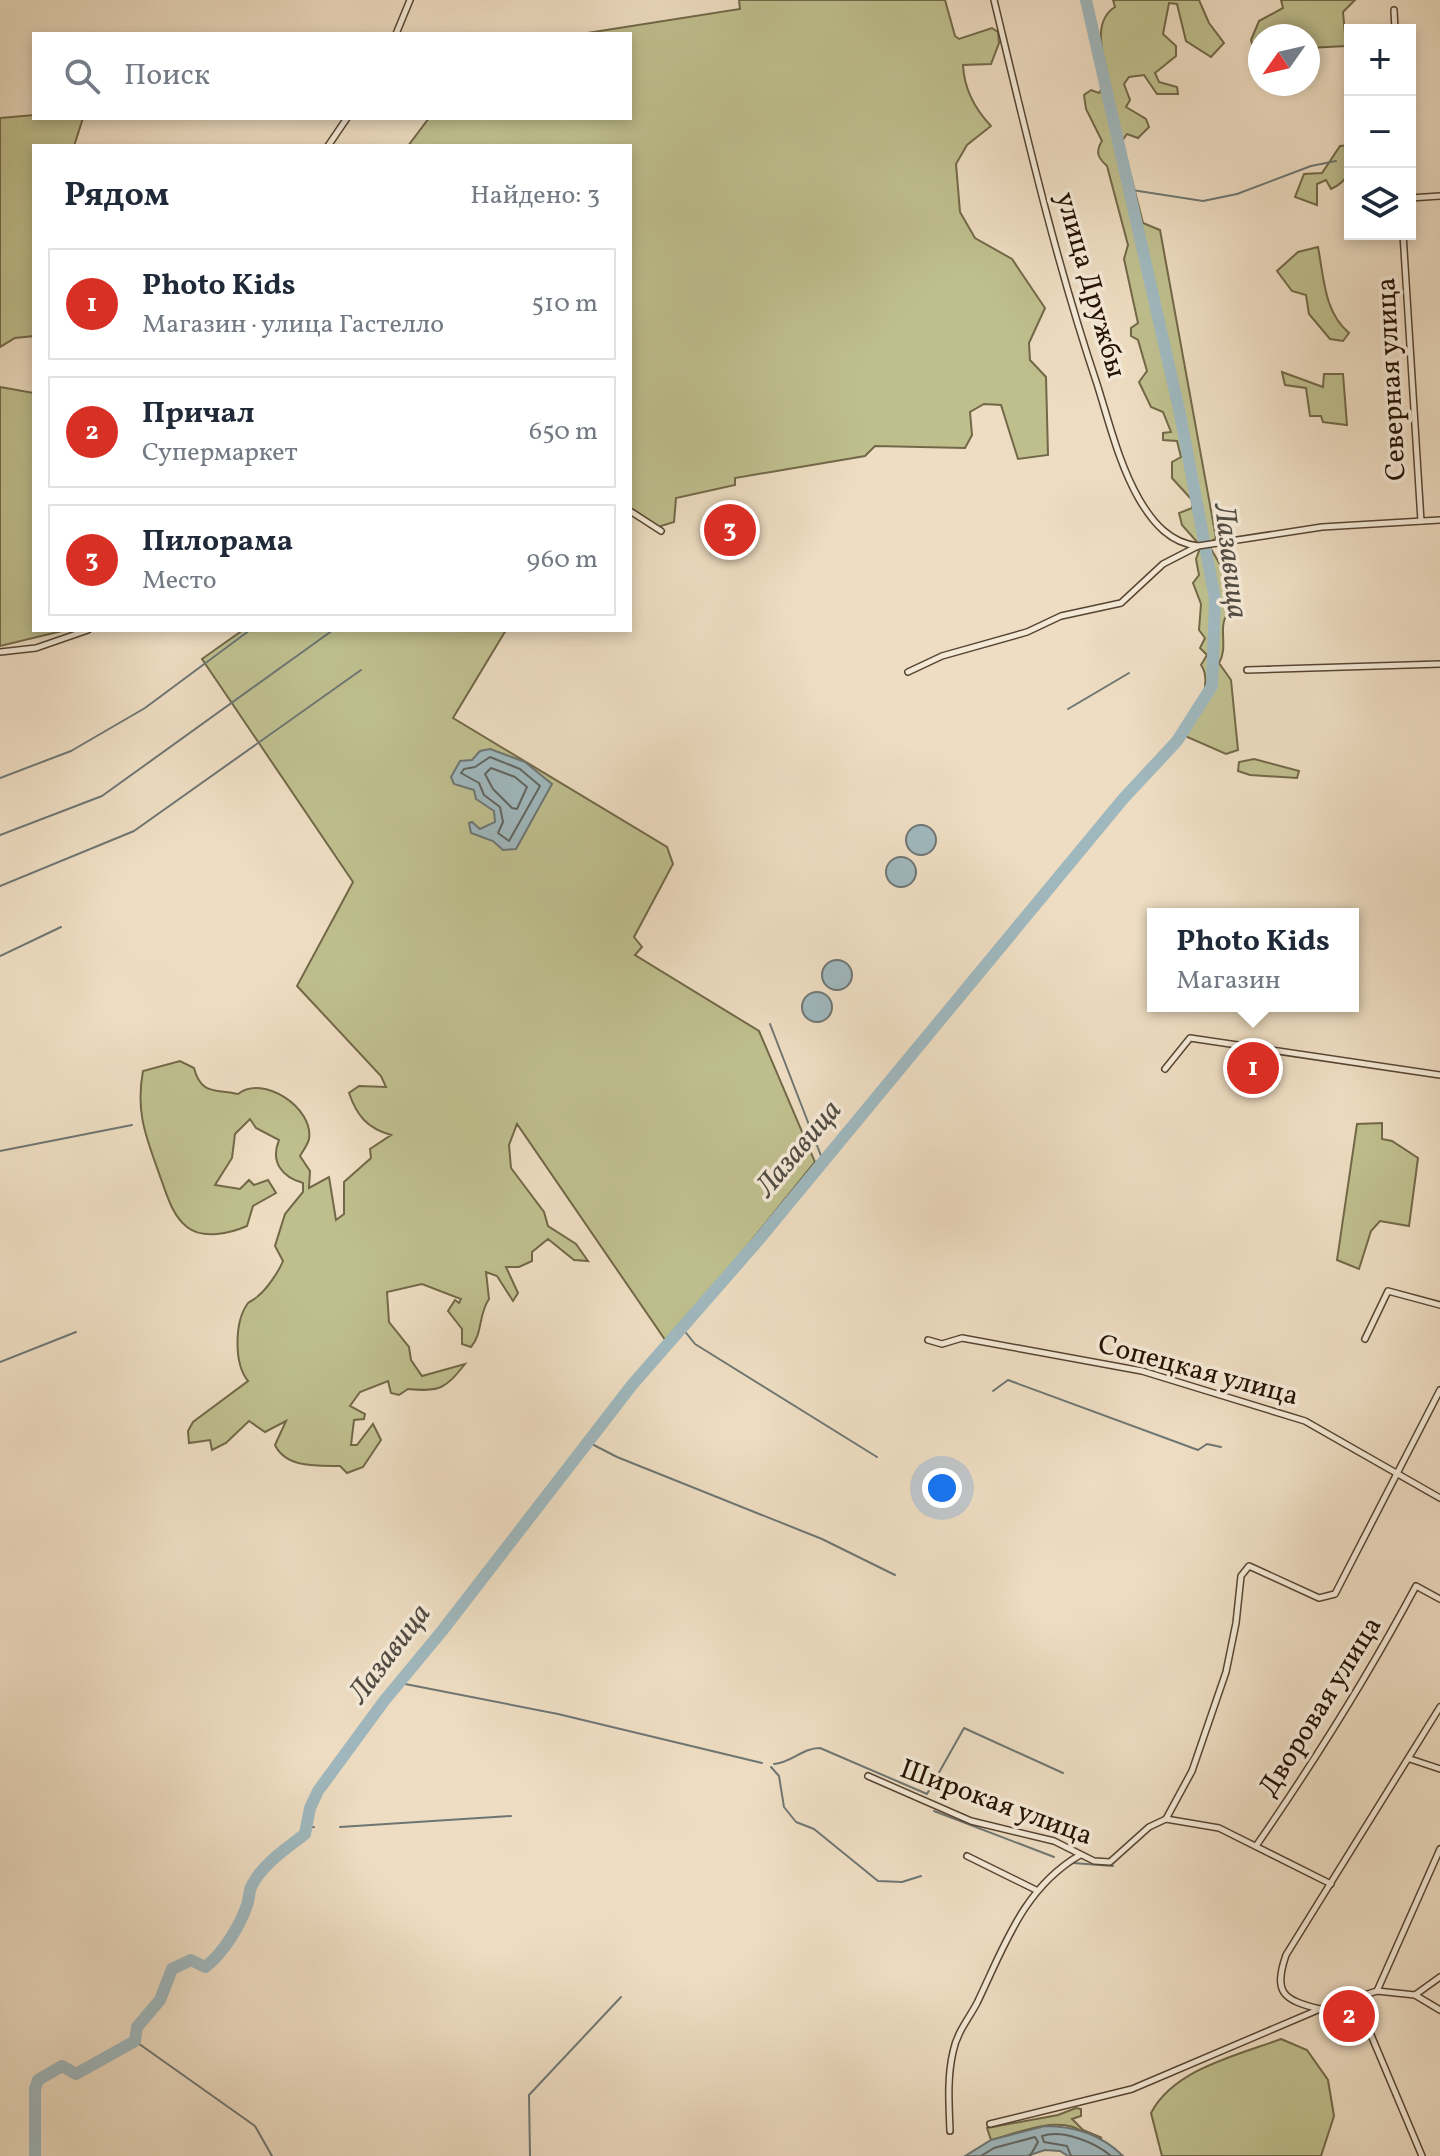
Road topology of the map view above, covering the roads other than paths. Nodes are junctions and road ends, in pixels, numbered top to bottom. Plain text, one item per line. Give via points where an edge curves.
1 (410, 0) edge
2 (994, 0) edge
3 (1394, 10) dead end
4 (1395, 24) edge
5 (397, 32) edge
6 (346, 120) edge
7 (329, 144) edge
8 (1440, 196) edge
9 (1416, 198) edge
10 (1403, 240) edge
11 (632, 512) edge
12 (1440, 520) edge
13 (1421, 521) junction
14 (661, 531) dead end
15 (1198, 546) junction
16 (82, 632) edge
17 (0, 652) edge
18 (1440, 664) edge
19 (1247, 670) dead end
20 (908, 672) dead end
21 (1165, 1069) dead end
22 (1440, 1075) edge
23 (1440, 1305) edge
24 (1365, 1339) dead end
25 (928, 1340) dead end
26 (1439, 1394) edge
27 (1397, 1476) junction
28 (1440, 1498) edge
29 (1440, 1599) edge
30 (1440, 1707) edge
31 (1410, 1759) junction
32 (1440, 1769) edge
33 (868, 1776) dead end
34 (1166, 1819) junction
35 (1256, 1846) junction
36 (1440, 1849) edge
37 (1081, 1855) junction
38 (967, 1856) dead end
39 (1438, 1860) edge
40 (1331, 1884) junction
41 (1036, 1890) junction
42 (1440, 1977) edge
43 (1380, 1991) junction
44 (1415, 1995) junction
45 (1355, 1997) junction
46 (1320, 2009) junction
47 (1440, 2010) edge
48 (990, 2124) dead end
49 (950, 2131) dead end
50 (1422, 2156) edge

1 - 5 street
2 - 15 street, улица Дружбы via 1074,316 1125,471 1166,535 1179,544
3 - 4 street
6 - 7 street
8 - 9 street
10 - 13 street, Северная улица
11 - 14 street
12 - 13 street
13 - 15 street via 1322,527
15 - 20 street via 1163,564 1121,603 1061,616
16 - 17 street via 36,648
18 - 19 street
21 - 22 street via 1190,1038
23 - 24 street via 1388,1291
25 - 27 street, Сопецкая улица via 942,1344 962,1338 1142,1371 1305,1421
26 - 27 street
27 - 28 street, Сопецкая улица
27 - 34 street, Широкая улица via 1335,1594 1319,1598 1249,1566 1241,1576 1236,1623 1213,1718
29 - 35 street, Дворовая улица via 1416,1586 1303,1779
30 - 31 street
31 - 32 street
31 - 40 street
33 - 37 street, Широкая улица via 971,1821 1054,1841
34 - 35 street via 1219,1828
34 - 37 street, Широкая улица via 1149,1827 1110,1862
35 - 40 street
36 - 39 street
37 - 41 street
38 - 41 street
39 - 43 street
40 - 46 street via 1286,1955 1279,1977 1284,1994 1294,2002
41 - 49 street via 1006,1937 953,2048
42 - 44 street
43 - 44 street
43 - 45 street
44 - 47 street
45 - 46 street
45 - 50 street
46 - 48 street via 1132,2089

